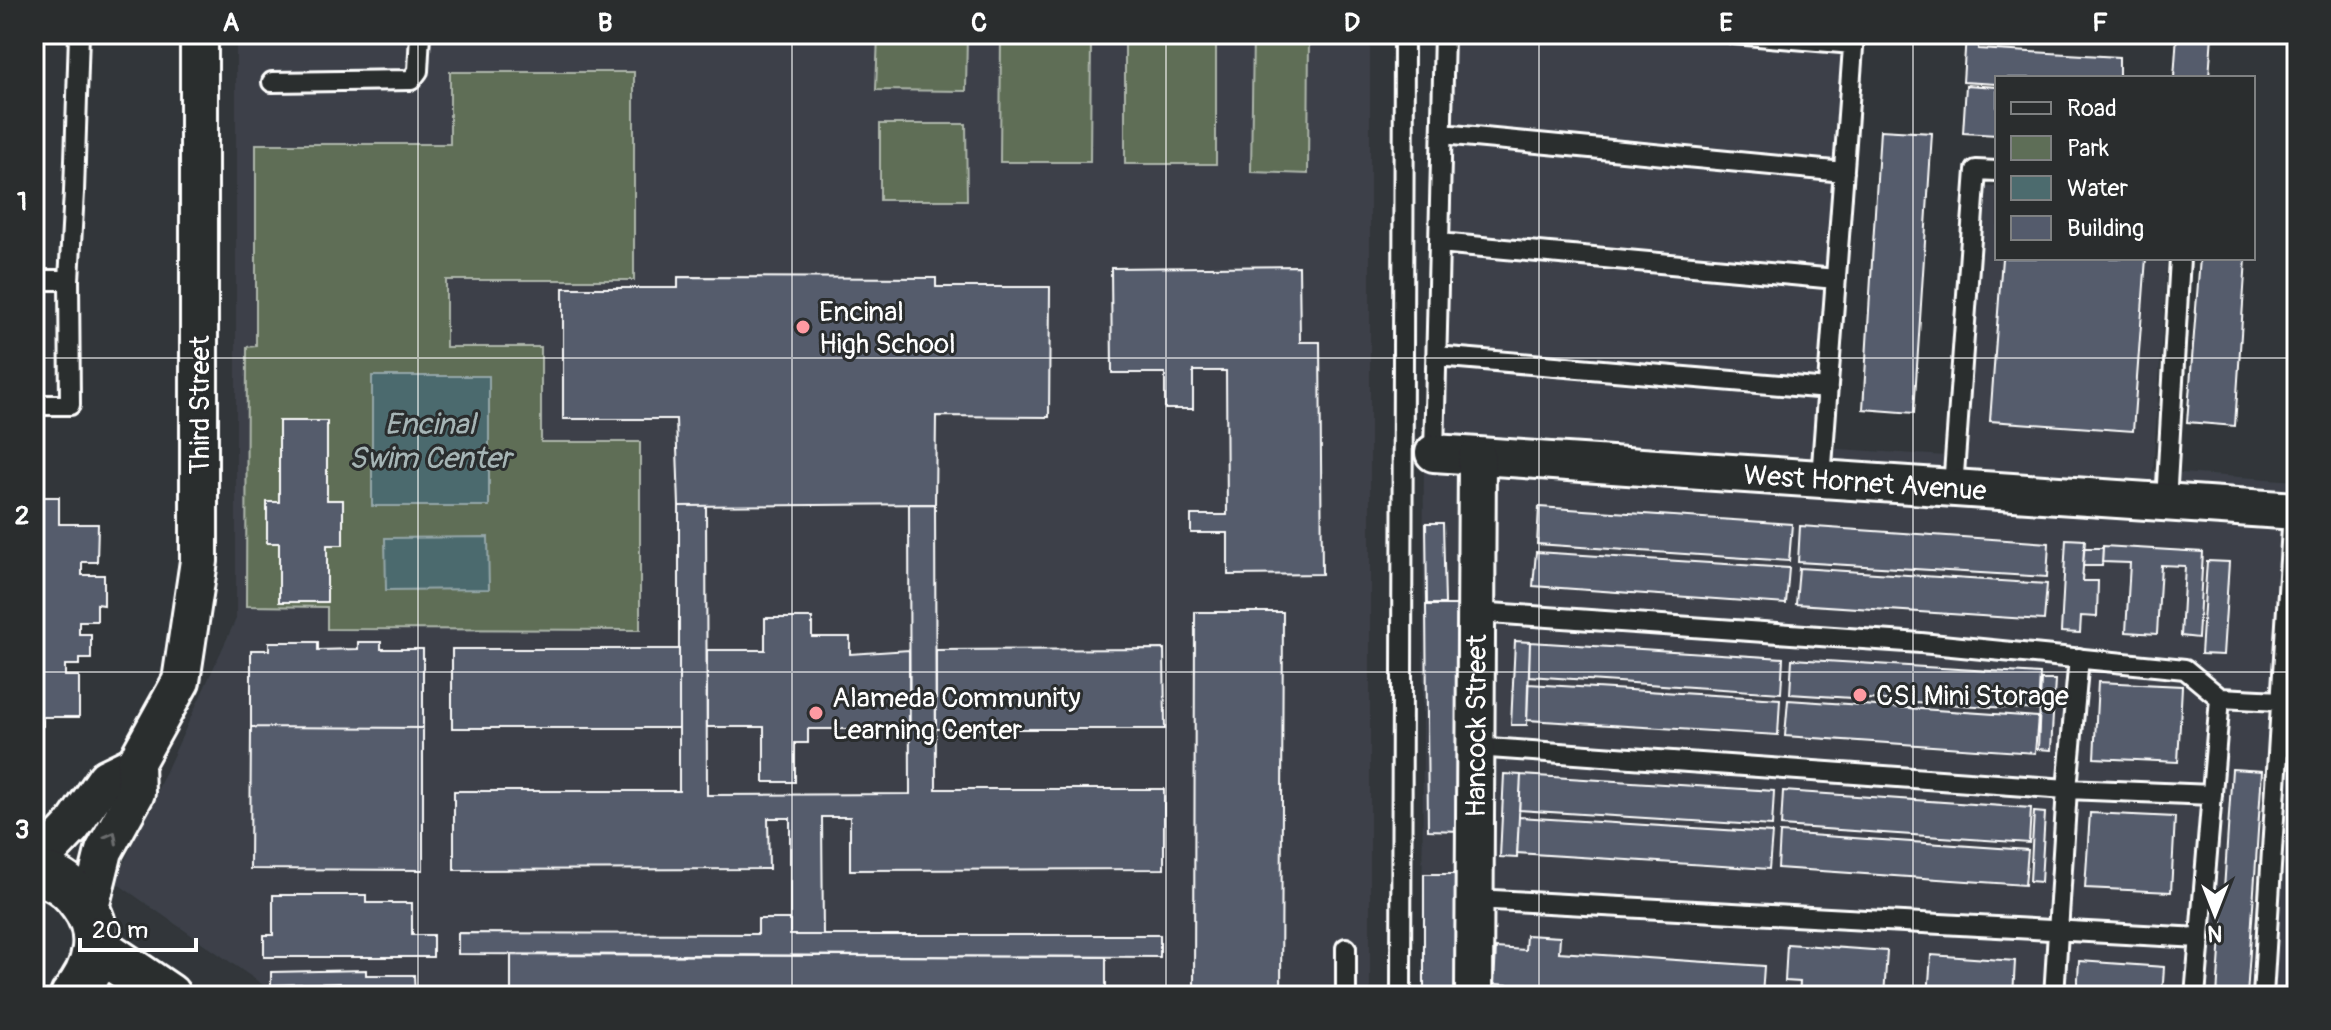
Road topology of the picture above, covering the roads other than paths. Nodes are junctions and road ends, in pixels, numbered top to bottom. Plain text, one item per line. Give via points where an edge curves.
1 (79, 34) edge
2 (199, 34) edge
3 (420, 34) edge
4 (1404, 34) edge
5 (1444, 34) edge
6 (1734, 34) edge
7 (1854, 39) edge
8 (272, 82) dead end
9 (1442, 134) junction
10 (1995, 171) edge
11 (1844, 172) junction
12 (1439, 243) junction
13 (2180, 260) edge
14 (1836, 279) junction
15 (34, 280) edge
16 (69, 280) junction
17 (1436, 356) junction
18 (1828, 389) junction
19 (34, 405) edge
20 (1434, 453) joint
21 (1477, 457) junction
22 (1821, 479) junction
23 (1953, 488) junction
24 (2166, 502) junction
25 (2295, 511) edge
26 (1476, 612) junction
27 (2079, 658) junction
28 (2220, 698) junction
29 (2280, 701) junction
30 (1475, 747) junction
31 (135, 764) junction
32 (2067, 789) junction
33 (2212, 795) junction
34 (34, 867) edge
35 (34, 873) edge
36 (1474, 899) junction
37 (92, 929) junction
38 (2058, 929) junction
39 (2200, 938) junction
40 (1346, 948) dead end
41 (73, 996) edge
42 (168, 996) edge
43 (1346, 996) edge
44 (1401, 996) edge
45 (1474, 996) edge
46 (2054, 996) edge
47 (2195, 996) edge
48 (2263, 996) edge

1 - 16 lane
2 - 31 street, Third Street via 199,561 181,681
3 - 8 lane via 418,71 411,80
4 - 44 lane
5 - 9 lane
6 - 7 lane
7 - 11 lane
9 - 11 lane
9 - 12 lane
10 - 23 lane via 1976,170
11 - 14 lane
12 - 14 lane
12 - 17 lane
13 - 24 lane
14 - 18 lane
15 - 16 lane
16 - 19 lane via 70,405
17 - 18 lane
17 - 20 lane
18 - 22 lane
20 - 21 street, West Hornet Avenue
21 - 22 street, West Hornet Avenue
21 - 26 street, Hancock Street
22 - 23 street, West Hornet Avenue
23 - 24 street, West Hornet Avenue
24 - 25 street, West Hornet Avenue
25 - 29 lane
26 - 27 lane
26 - 30 street, Hancock Street
27 - 28 lane via 2185,669
27 - 32 lane
28 - 29 lane
28 - 33 lane
29 - 48 lane
30 - 32 lane
30 - 36 street, Hancock Street
31 - 34 street, Third Street via 106,778 72,827
37 -> 31 street, Third Street via 104,851 136,793
32 - 33 lane
32 - 38 lane
33 - 39 lane
35 - 37 street via 74,891
36 - 38 lane
36 - 45 street, Hancock Street
37 - 41 street via 93,965
37 - 42 street
38 - 39 lane
38 - 46 lane
39 - 47 lane
40 - 43 lane

